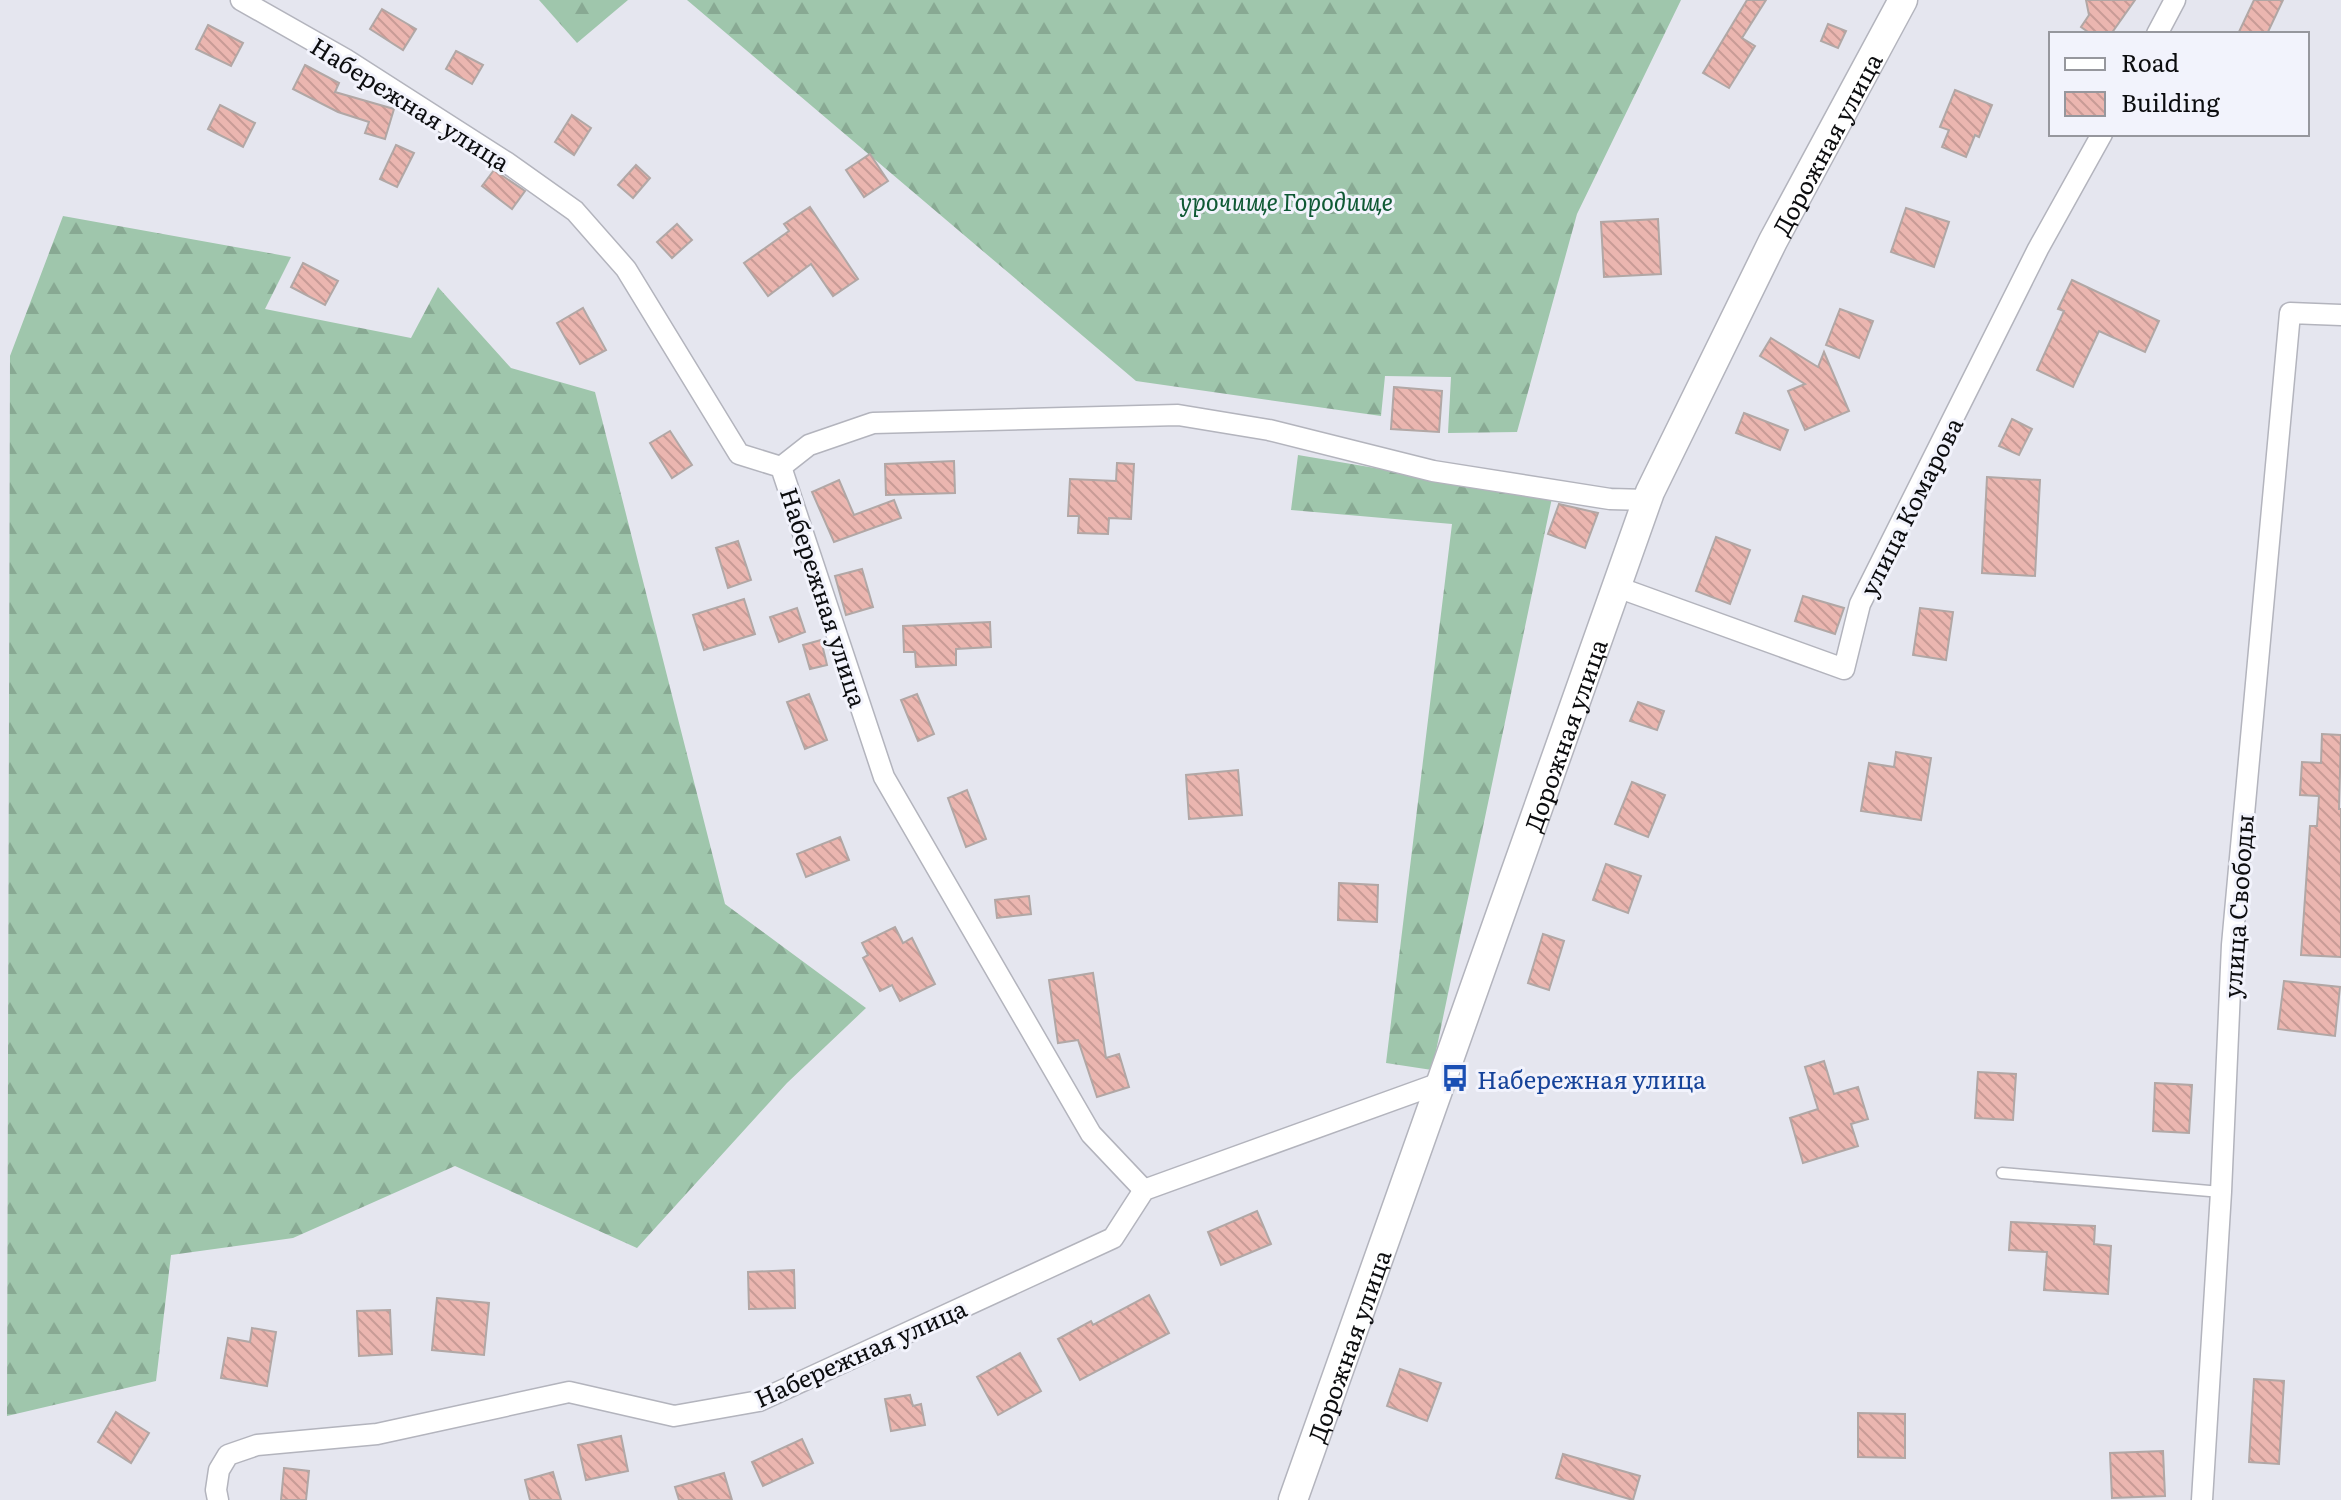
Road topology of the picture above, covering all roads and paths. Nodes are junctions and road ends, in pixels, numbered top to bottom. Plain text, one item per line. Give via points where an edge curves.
1 (241, 0) edge
2 (1903, 0) edge
3 (2175, 0) edge
4 (2158, 32) edge
5 (2101, 136) edge
6 (2341, 315) edge
7 (781, 467) junction
8 (1647, 500) junction
9 (1617, 587) junction
10 (1440, 1083) junction
11 (2002, 1173) dead end
12 (1144, 1190) junction
13 (2221, 1192) junction
14 (218, 1500) edge
15 (1293, 1500) edge
16 (2202, 1500) edge

1 - 7 street, Набережная улица via 345,59 575,211 626,269 739,454
2 - 8 street, Дорожная улица via 1773,241
3 - 4 street
5 - 9 street, улица Комарова via 2038,249 1860,604 1844,669
6 - 13 street, улица Свободы via 2290,313 2232,945
7 - 8 street via 809,445 873,423 1178,415 1269,430 1433,471
7 - 12 street, Набережная улица via 884,777 1091,1134
8 - 9 street, Дорожная улица
9 - 10 street, Дорожная улица
10 - 12 street
10 - 15 street, Дорожная улица
11 - 13 lane
12 - 14 street, Набережная улица via 1113,1238 759,1401 674,1416 569,1392 377,1434 257,1445 228,1455 219,1470
13 - 16 street, улица Свободы

